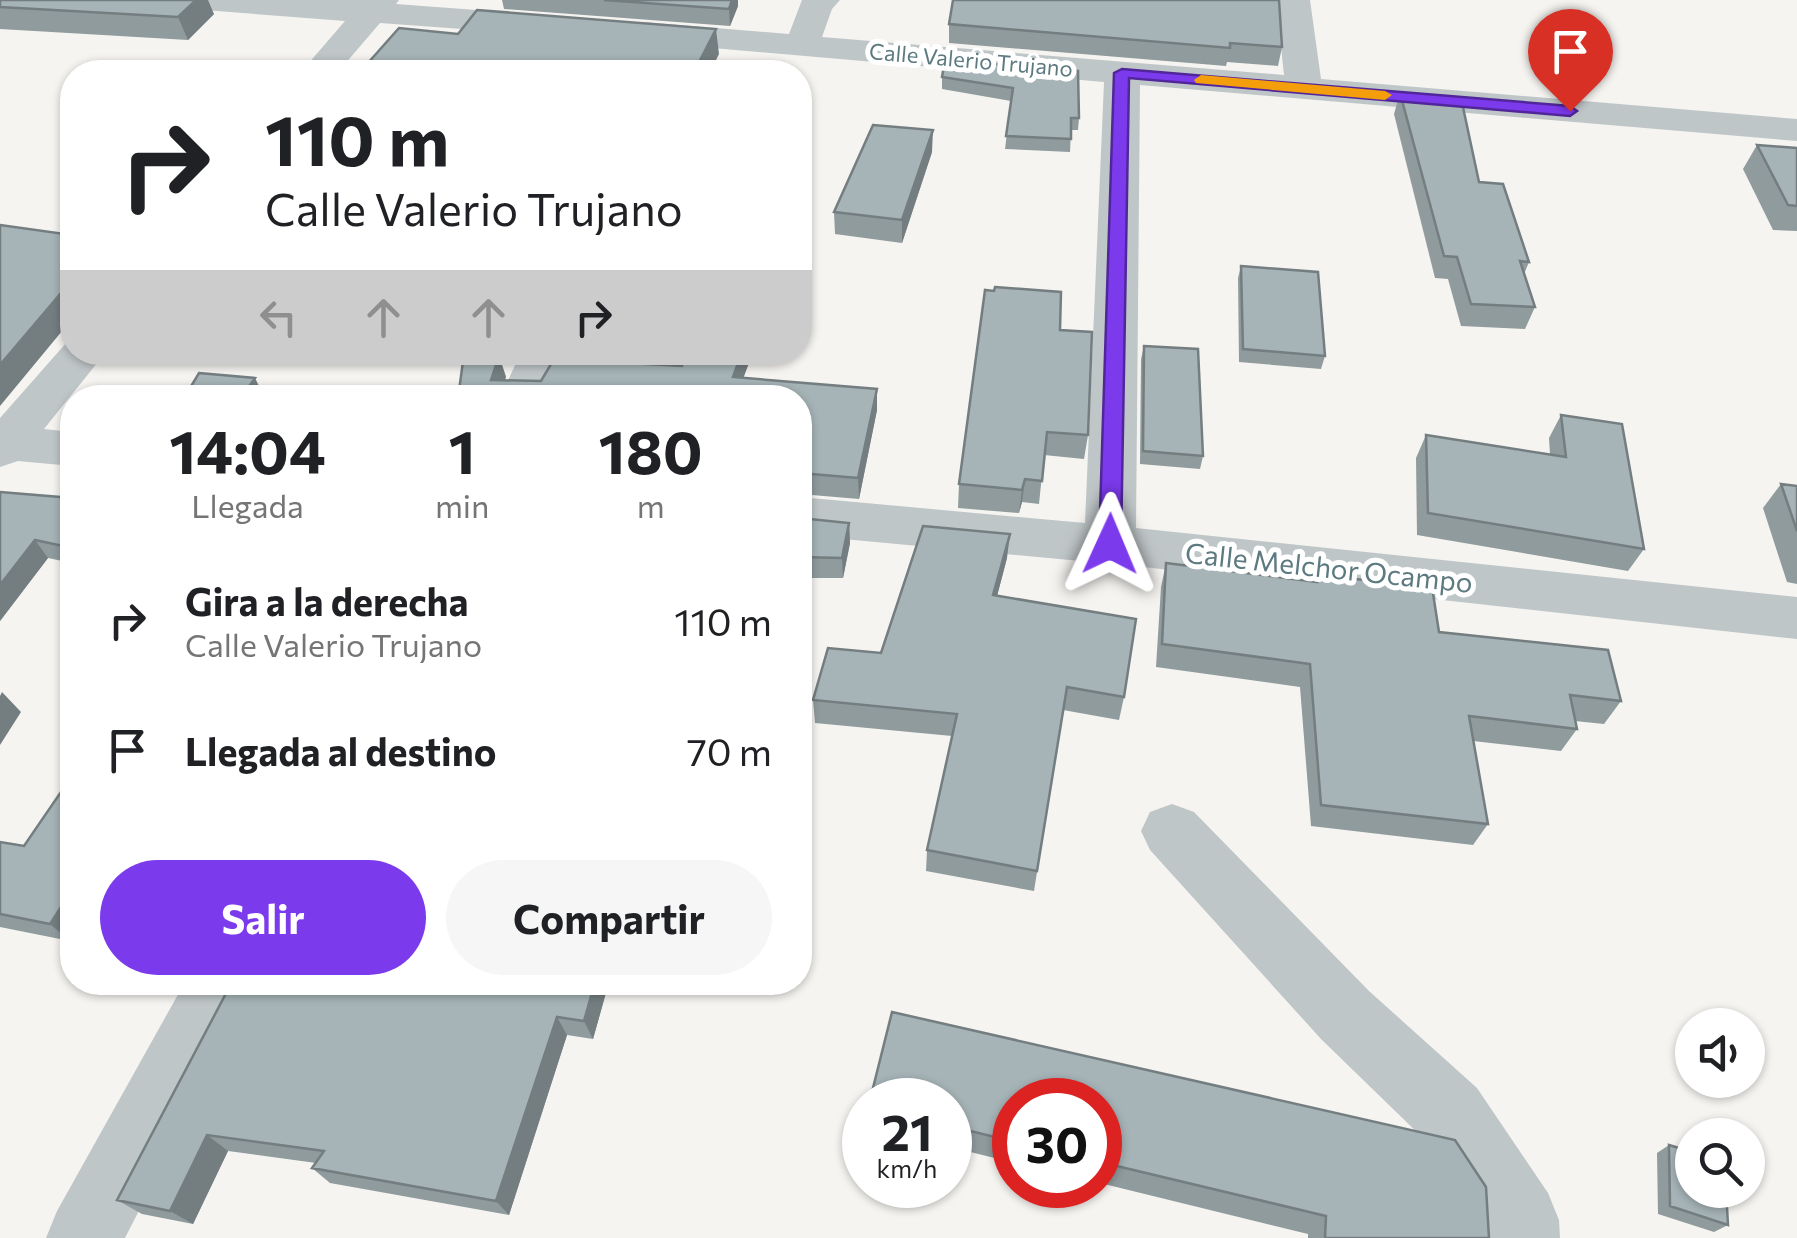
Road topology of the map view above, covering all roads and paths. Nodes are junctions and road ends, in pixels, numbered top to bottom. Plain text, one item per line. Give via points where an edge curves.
1 (204, 0) edge
2 (823, 0) edge
3 (1293, 0) edge
4 (377, 6) edge
5 (575, 28) edge
6 (611, 30) edge
7 (802, 45) junction
8 (330, 60) edge
9 (1122, 73) junction
10 (1304, 88) junction
11 (1797, 130) edge
12 (72, 365) edge
13 (2, 445) edge
14 (60, 447) edge
15 (812, 517) edge
16 (1110, 544) junction
17 (1797, 618) edge
18 (1172, 831) dead end
19 (215, 995) edge
20 (84, 1238) edge
21 (1522, 1238) edge

1 - 4 street
2 - 7 street
3 - 10 street
4 - 5 street
4 - 8 street
6 - 7 street, Calle Valerio Trujano via 640,46
7 - 9 street, Calle Valerio Trujano
9 - 10 street, Calle Valerio Trujano
9 - 16 street
10 - 11 street, Calle Valerio Trujano
12 - 13 street
13 - 14 street
15 - 16 street, Calle Melchor Ocampo
16 - 17 street, Calle Melchor Ocampo
18 - 21 street via 1346,1015 1451,1114 1521,1220
19 - 20 street

